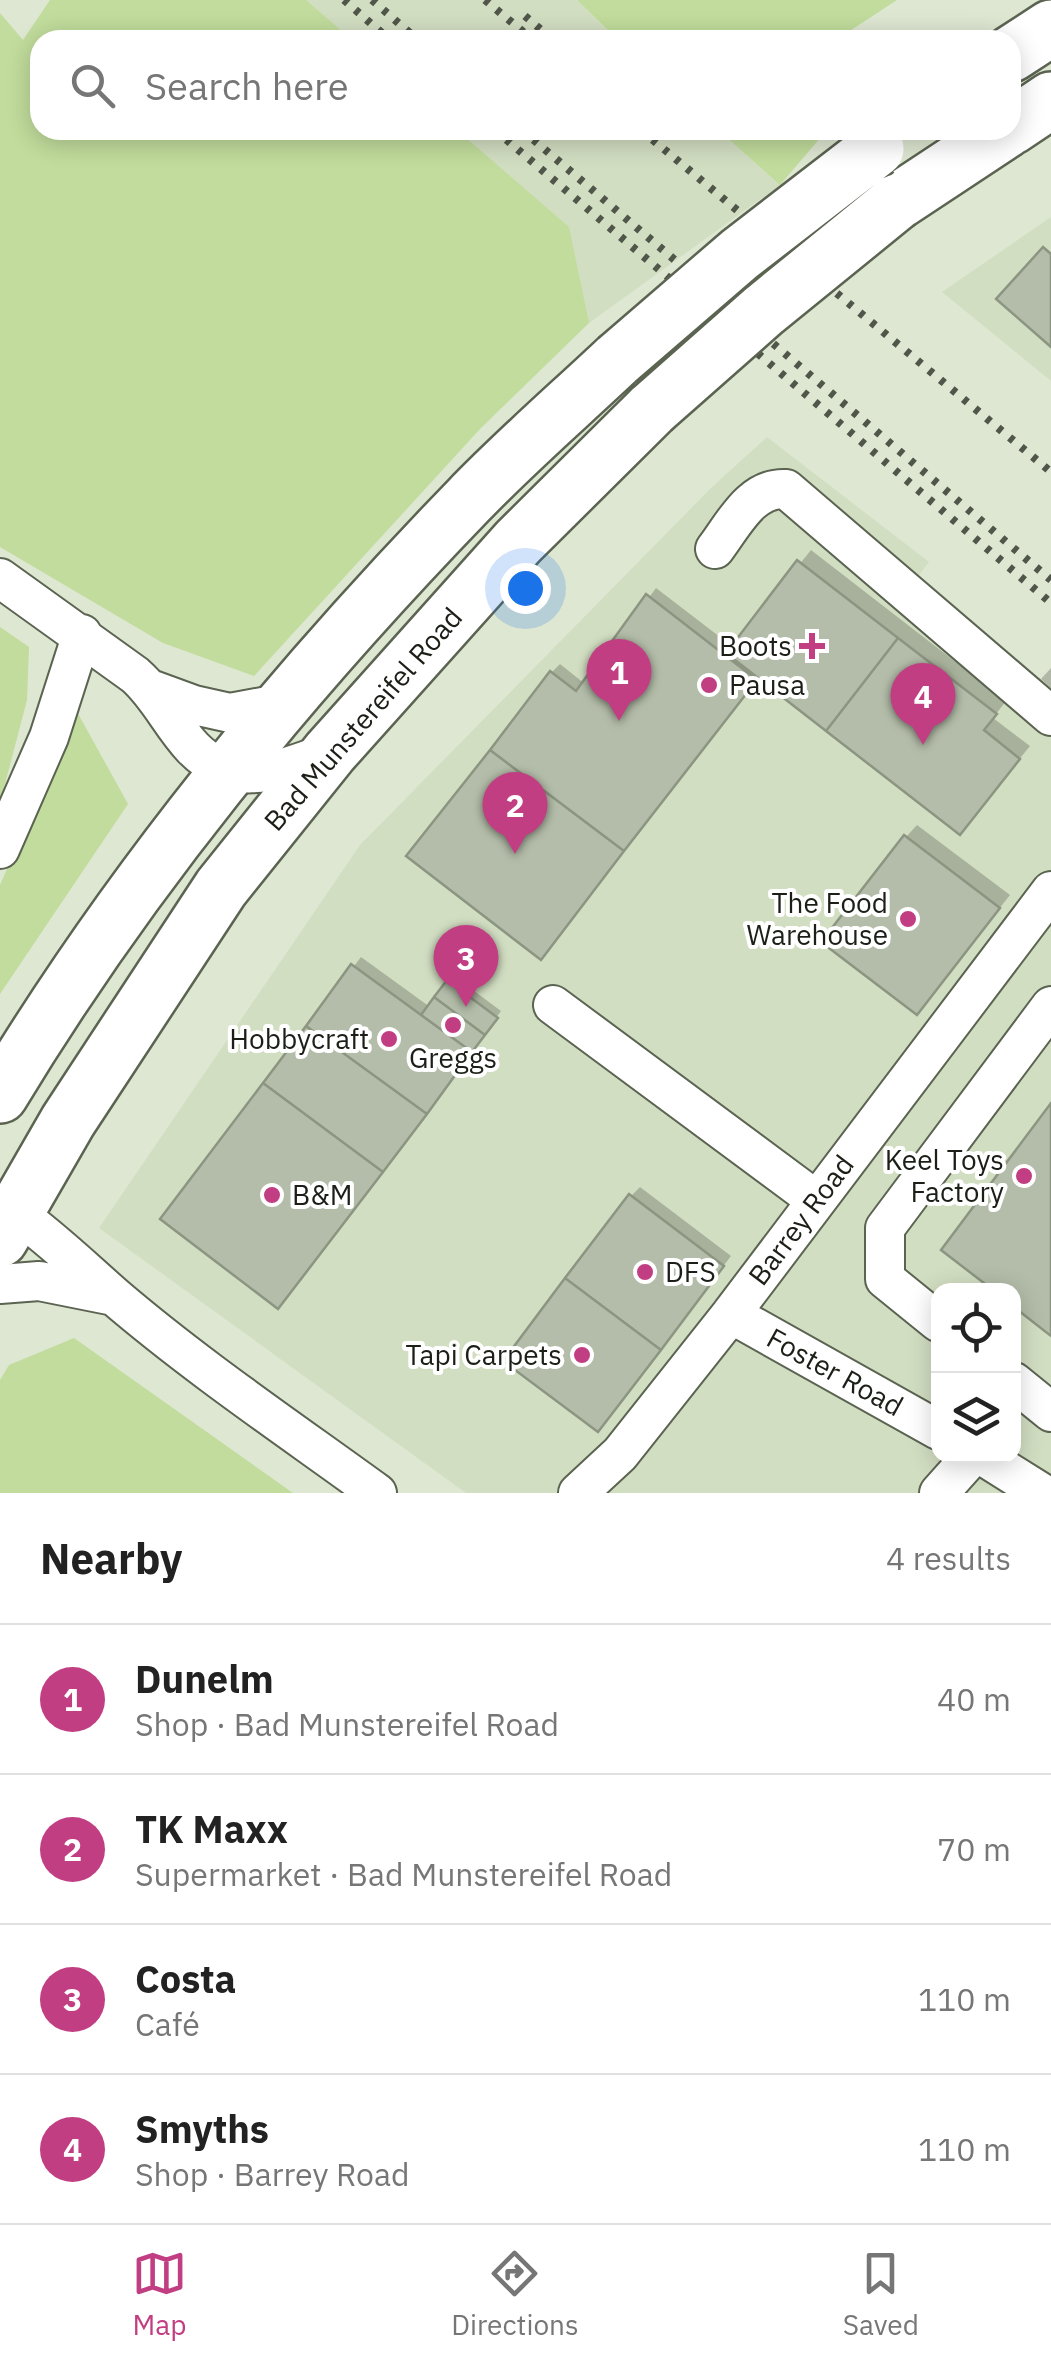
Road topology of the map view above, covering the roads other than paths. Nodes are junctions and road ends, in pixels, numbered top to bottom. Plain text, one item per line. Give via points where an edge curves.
1 (1051, 28) edge
2 (1021, 48) edge
3 (1051, 100) edge
4 (1021, 120) edge
5 (888, 140) edge
6 (991, 140) edge
7 (715, 548) dead end
8 (0, 578) edge
9 (82, 634) junction
10 (153, 690) junction
11 (284, 703) junction
12 (1051, 716) edge
13 (330, 752) junction
14 (226, 772) junction
15 (0, 849) edge
16 (1050, 895) edge
17 (553, 1005) dead end
18 (1051, 1006) edge
19 (0, 1095) edge
20 (816, 1200) junction
21 (5, 1221) edge
22 (0, 1284) edge
23 (114, 1296) junction
24 (732, 1314) junction
25 (931, 1316) edge
26 (1021, 1388) edge
27 (1051, 1412) edge
28 (931, 1426) edge
29 (966, 1463) edge
30 (994, 1463) edge
31 (377, 1493) edge
32 (578, 1493) edge
33 (939, 1493) edge
34 (1042, 1493) edge

1 - 2 highway
3 - 4 highway, Bad Munstereifel Road
5 - 11 highway, bridge via 617,360 470,499
6 - 13 highway, Bad Munstereifel Road, bridge via 897,202 652,409 518,542
7 - 12 street via 753,499 786,489
8 - 9 street
9 - 10 street
9 - 15 street via 49,737
10 - 11 street via 230,713
10 - 14 street via 194,748
11 - 14 highway
13 - 14 street via 272,772
13 - 21 highway, Bad Munstereifel Road via 220,888
14 - 19 highway via 100,938
16 - 20 street, Barrey Road
17 - 20 street
18 - 25 street via 885,1228 885,1279
20 - 24 street, Barrey Road
21 - 23 street via 63,1247
22 - 23 street via 38,1281
23 - 31 street
24 - 28 street, Foster Road
24 - 32 street, Barrey Road via 620,1454
26 - 27 street
29 - 33 street
30 - 34 street

